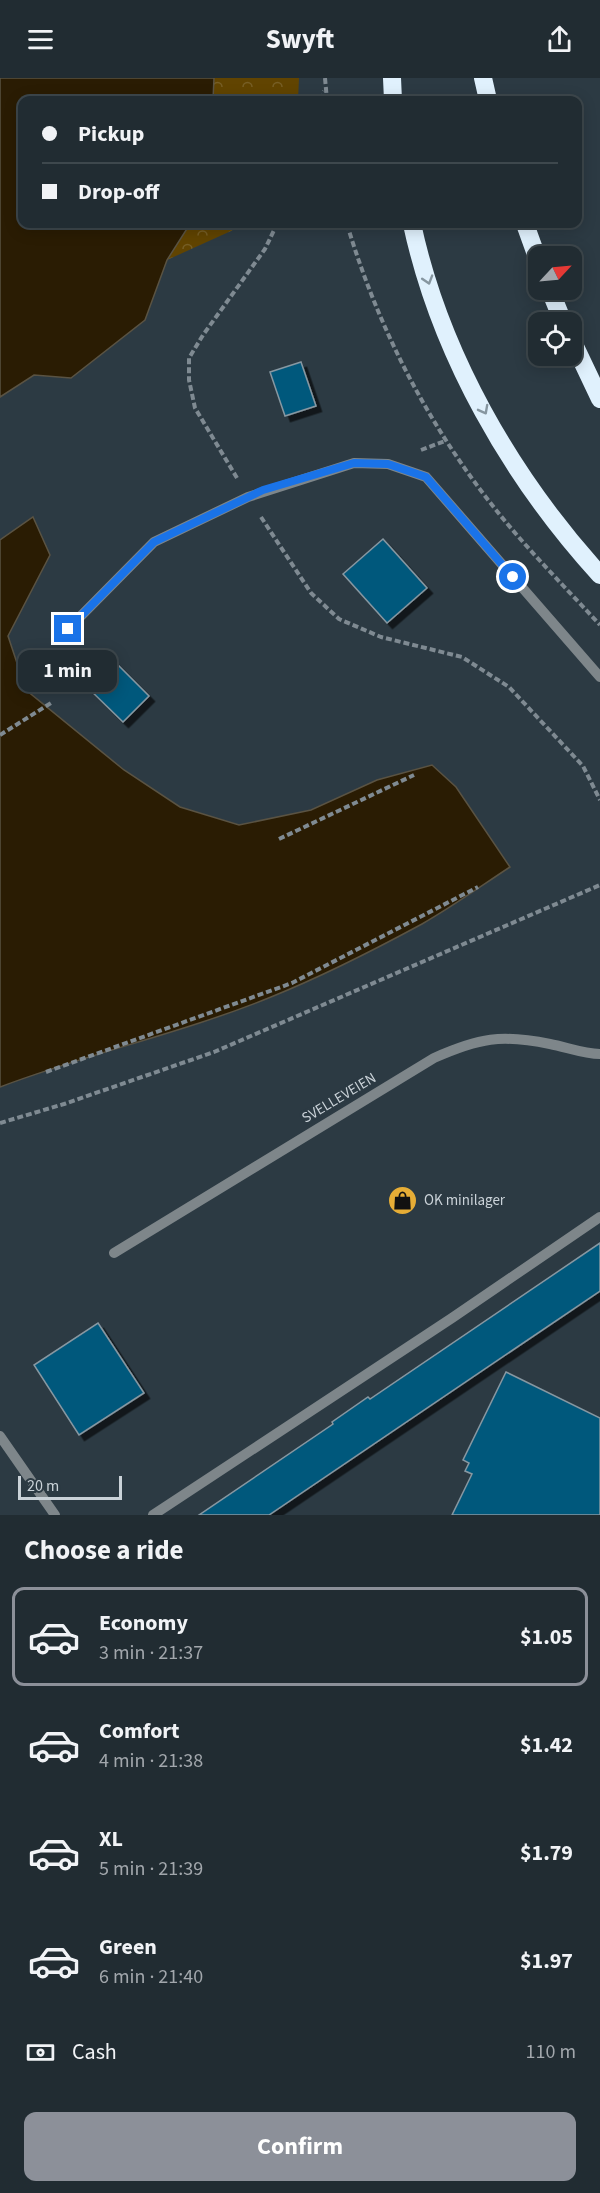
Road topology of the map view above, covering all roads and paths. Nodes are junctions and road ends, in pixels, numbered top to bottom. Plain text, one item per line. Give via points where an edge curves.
1 (325, 78) edge
2 (392, 78) edge
3 (483, 78) edge
4 (326, 88) junction
5 (323, 96) edge
6 (327, 96) edge
7 (393, 96) edge
8 (487, 96) edge
9 (275, 228) edge
10 (348, 228) edge
11 (413, 228) edge
12 (526, 228) edge
13 (533, 246) edge
14 (582, 361) edge
15 (600, 399) edge
16 (248, 497) junction
17 (600, 575) edge
18 (600, 626) edge
19 (68, 629) dead end
20 (600, 677) edge
21 (51, 703) dead end
22 (0, 735) edge
23 (414, 775) dead end
24 (600, 800) edge
25 (279, 839) dead end
26 (600, 885) edge
27 (478, 887) dead end
28 (600, 1054) edge
29 (46, 1072) dead end
30 (0, 1123) edge
31 (600, 1217) edge
32 (114, 1253) dead end
33 (0, 1436) edge
34 (55, 1515) edge
35 (153, 1515) edge

1 - 4 path
2 - 7 highway
3 - 8 highway
4 - 5 path
4 - 6 path
9 - 16 path via 265,249 189,358 195,408
10 - 18 path via 387,334 445,441 496,511
11 -> 17 highway via 452,347 495,432 535,496
12 - 13 highway
14 - 15 highway
16 - 19 street via 154,542
16 - 20 street via 354,463 388,464 426,477
16 - 24 path via 311,593 339,619 381,637 462,657 509,687 583,766
21 - 22 path
23 - 25 path
26 - 30 path via 214,1052
27 - 29 path via 292,983
28 - 32 street, SVELLEVEIEN via 533,1040 498,1038 467,1044 434,1058
31 - 35 street
33 - 34 street

